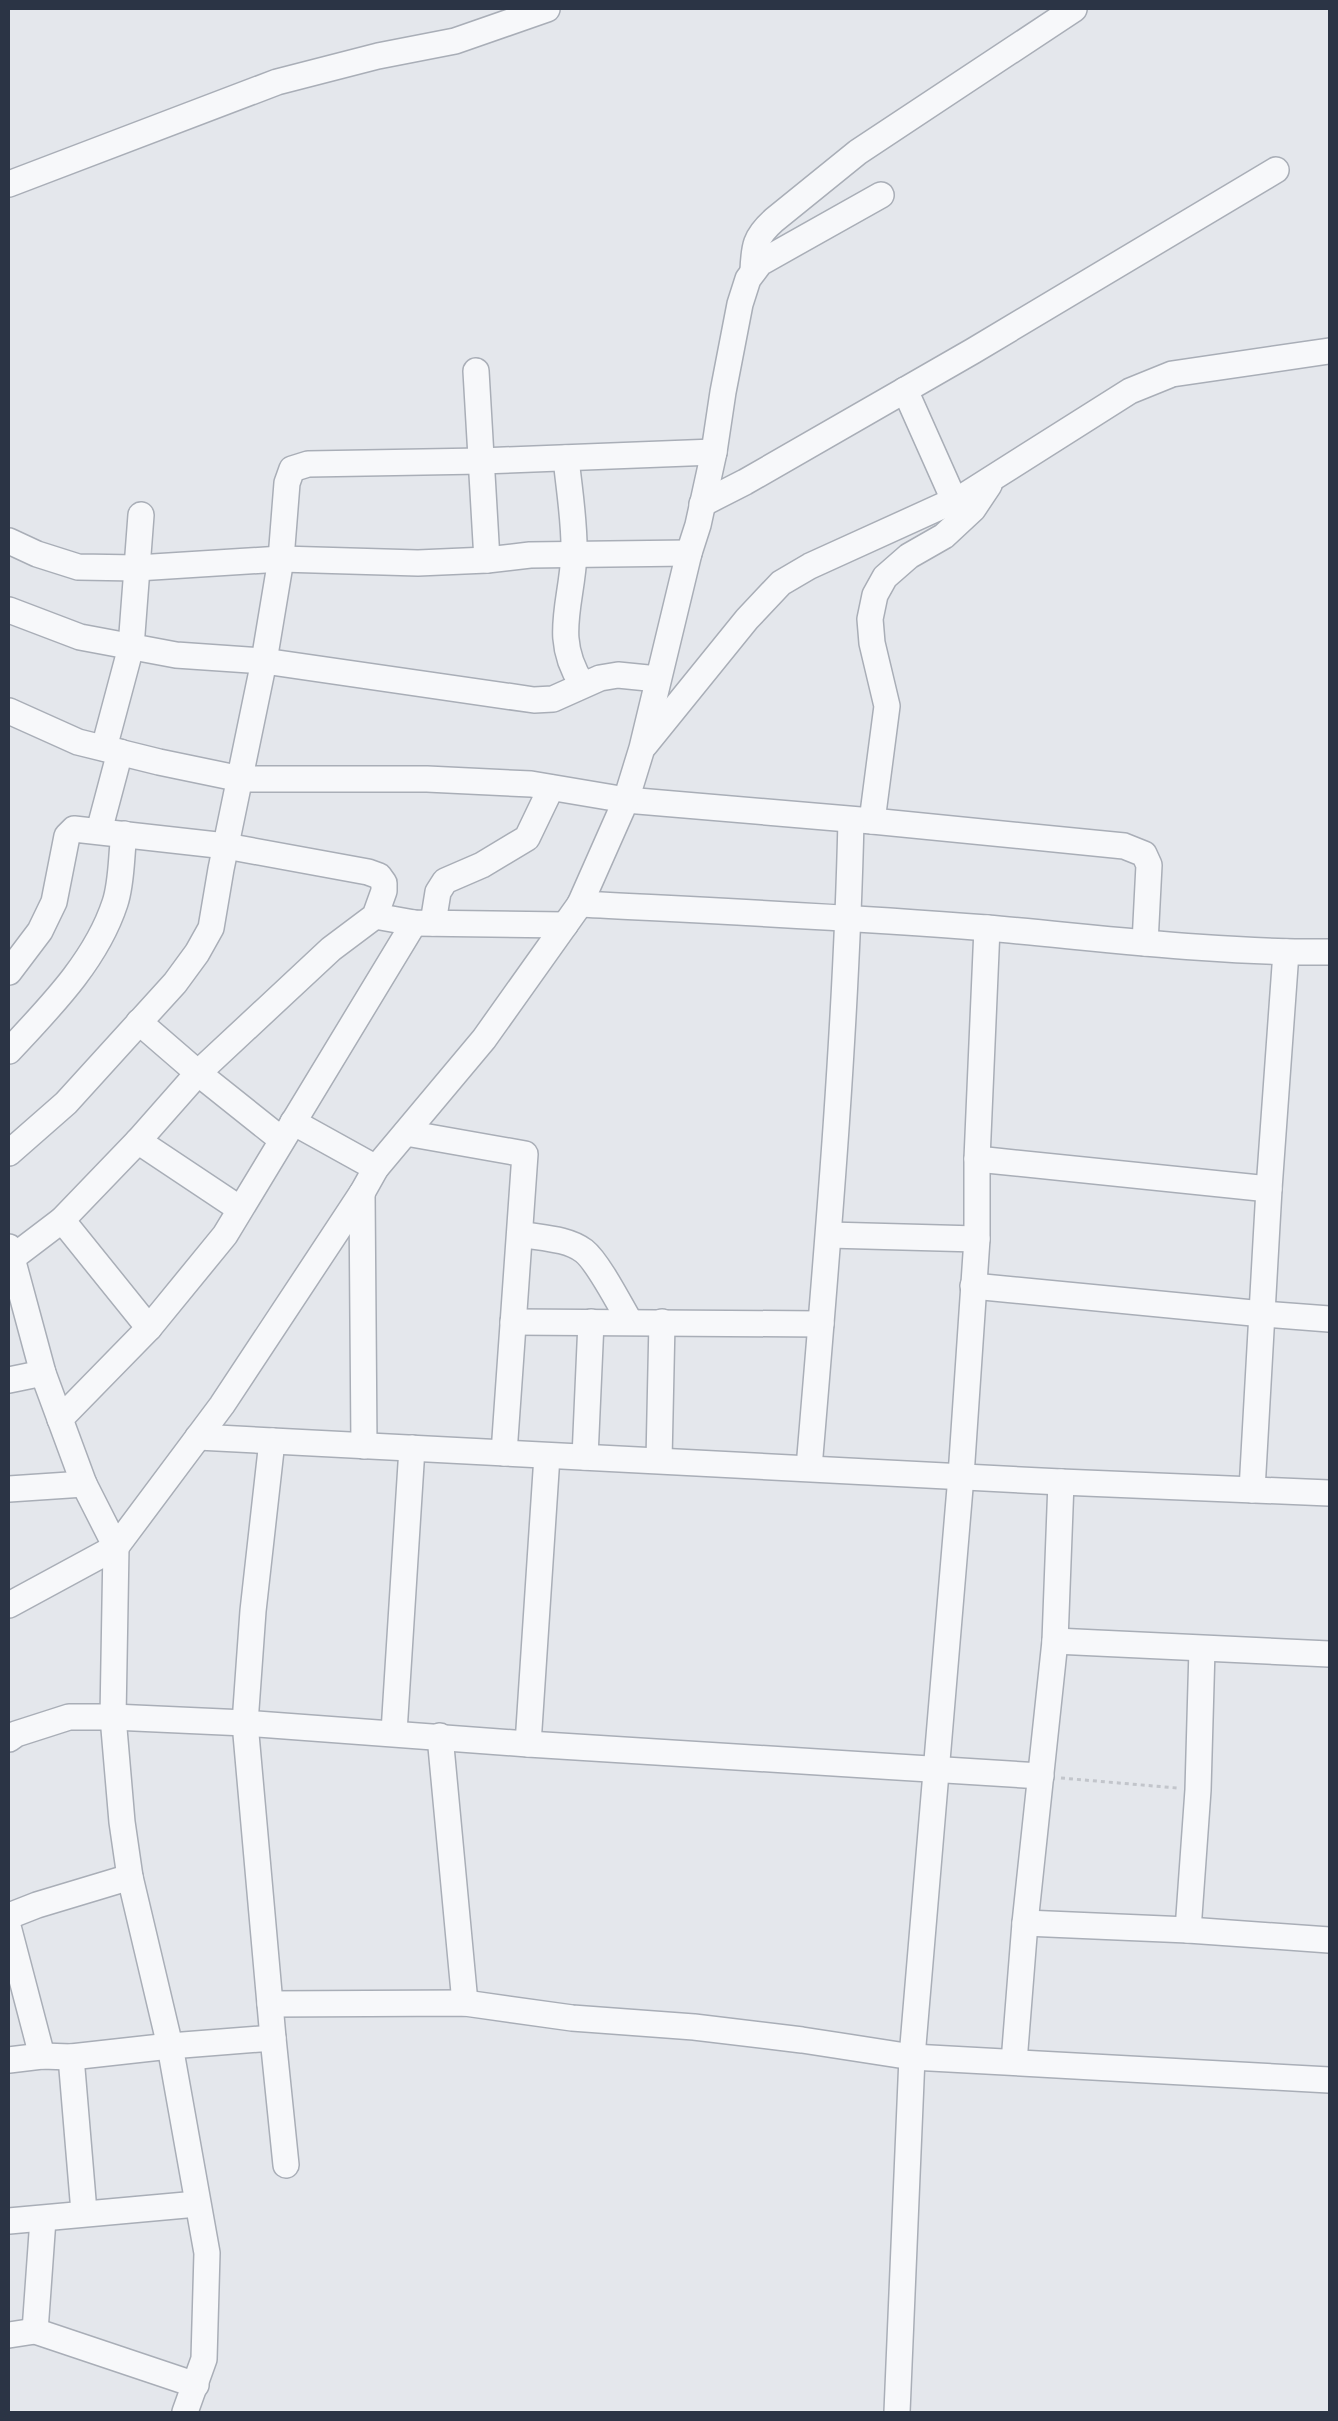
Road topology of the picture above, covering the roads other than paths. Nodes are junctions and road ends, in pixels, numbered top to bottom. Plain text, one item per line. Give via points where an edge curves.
1 (547, 9) edge
2 (1074, 9) edge
3 (1276, 170) dead end
4 (9, 184) edge
5 (881, 195) dead end
6 (753, 271) junction
7 (1329, 351) edge
8 (476, 371) dead end
9 (905, 390) junction
10 (714, 452) junction
11 (566, 458) junction
12 (481, 460) junction
13 (995, 477) junction
14 (954, 500) junction
15 (702, 504) junction
16 (141, 515) dead end
17 (9, 540) edge
18 (689, 553) junction
19 (574, 554) junction
20 (281, 559) junction
21 (487, 560) junction
22 (137, 568) junction
23 (9, 610) edge
24 (131, 647) junction
25 (264, 661) junction
26 (658, 678) junction
27 (582, 684) junction
28 (9, 711) edge
29 (642, 748) junction
30 (112, 750) junction
31 (241, 779) junction
32 (551, 788) junction
33 (626, 800) junction
34 (862, 820) junction
35 (99, 831) junction
36 (124, 834) junction
37 (226, 846) junction
38 (580, 904) junction
39 (375, 916) junction
40 (849, 918) junction
41 (423, 923) junction
42 (564, 925) junction
43 (987, 928) junction
44 (1145, 943) junction
45 (1286, 952) junction
46 (1329, 952) edge
47 (9, 972) edge
48 (139, 1022) junction
49 (9, 1051) edge
50 (198, 1073) junction
51 (288, 1131) junction
52 (406, 1133) junction
53 (138, 1140) junction
54 (9, 1153) edge
55 (977, 1159) junction
56 (376, 1168) junction
57 (1269, 1189) junction
58 (362, 1193) junction
59 (240, 1209) junction
60 (62, 1220) junction
61 (520, 1234) junction
62 (829, 1235) junction
63 (977, 1240) junction
64 (10, 1252) edge
65 (974, 1286) junction
66 (1263, 1314) junction
67 (1329, 1319) edge
68 (513, 1322) junction
69 (591, 1322) junction
70 (630, 1322) junction
71 (662, 1322) junction
72 (821, 1324) junction
73 (149, 1328) junction
74 (43, 1373) junction
75 (9, 1380) edge
76 (60, 1419) junction
77 (198, 1437) junction
78 (272, 1441) junction
79 (364, 1446) junction
80 (412, 1448) junction
81 (504, 1453) junction
82 (548, 1456) junction
83 (585, 1456) junction
84 (659, 1460) junction
85 (809, 1468) junction
86 (961, 1476) junction
87 (1061, 1482) junction
88 (84, 1484) junction
89 (9, 1489) edge
90 (1252, 1490) junction
91 (1329, 1493) edge
92 (116, 1547) junction
93 (9, 1605) edge
94 (1055, 1641) junction
95 (1202, 1650) junction
96 (1329, 1654) edge
97 (113, 1717) junction
98 (245, 1723) junction
99 (394, 1732) junction
100 (440, 1736) junction
101 (9, 1739) edge
102 (528, 1744) junction
103 (937, 1770) junction
104 (1041, 1776) junction
105 (130, 1877) junction
106 (9, 1916) edge
107 (1025, 1923) junction
108 (9, 1930) edge
109 (1188, 1930) junction
110 (1329, 1940) edge
111 (465, 2003) junction
112 (270, 2004) junction
113 (272, 2038) junction
114 (170, 2046) junction
115 (42, 2056) junction
116 (71, 2057) junction
117 (912, 2057) junction
118 (9, 2060) edge
119 (1014, 2062) junction
120 (1329, 2080) edge
121 (286, 2165) dead end
122 (197, 2204) junction
123 (84, 2212) junction
124 (43, 2219) junction
125 (9, 2220) edge
126 (35, 2331) junction
127 (9, 2335) edge
128 (196, 2385) junction
129 (184, 2412) edge
130 (897, 2412) edge

1 - 4 street via 455,41 378,56 277,82
2 - 6 street via 858,152 774,220 762,232 754,248
3 - 9 street
5 - 6 street via 770,257
6 - 10 street via 740,304
7 - 13 street via 1172,374 1130,391
8 - 12 street
9 - 14 street
9 - 15 street
10 - 11 street
10 - 15 street
11 - 12 street
11 - 19 street
12 - 20 street via 308,464 292,469 287,483
12 - 21 street
13 - 14 street
13 - 34 street via 973,509 944,536 909,556 886,577 875,595 870,619 872,643 887,706
14 - 29 street via 810,566 781,583 747,619
15 - 18 street
16 - 22 street
17 - 22 street via 37,554 78,567
18 - 19 street
18 - 26 street
19 - 21 street
19 - 27 street via 566,612 566,643 569,661
20 - 21 street via 418,563
20 - 22 street
20 - 25 street
22 - 24 street
23 - 24 street via 80,637
24 - 25 street via 176,655
24 - 30 street
25 - 27 street via 534,700 553,699
25 - 31 street
26 - 27 street via 618,675
26 - 29 street
28 - 30 street via 78,742
29 - 33 street
30 - 31 street
30 - 35 street
31 - 32 street via 427,779 531,784
31 - 37 street
32 - 33 street
32 - 41 street via 527,838 482,865 445,881
33 - 34 street
33 - 38 street
34 - 40 street
34 - 44 street via 1138,850 1148,858 1149,865
35 - 36 street
35 - 47 street via 78,828 68,833 54,902 40,931
36 - 37 street
36 - 49 street via 116,901 103,932 82,967
37 - 39 street via 379,876 384,883 384,891
37 - 48 street via 214,916 206,938 175,983
38 - 40 street
38 - 42 street
39 - 41 street
39 - 50 street via 331,949
40 - 43 street
40 - 62 street
41 - 42 street
41 - 51 street
42 - 52 street via 484,1039
43 - 44 street
43 - 55 street
44 - 45 street
45 - 46 street
45 - 57 street
48 - 50 street
48 - 54 street via 66,1103
50 - 51 street
50 - 53 street
51 - 56 street
51 - 59 street
52 - 56 street
52 - 61 street via 525,1154
53 - 59 street
53 - 60 street
55 - 57 street
55 - 63 street
56 - 58 street
57 - 66 street
58 - 77 street
58 - 79 street
59 - 73 street via 224,1235
60 - 64 street
60 - 73 street
61 - 68 street
61 - 70 street via 564,1242 584,1251 610,1286
62 - 63 street
62 - 72 street
63 - 65 street
64 - 74 street
65 - 66 street
65 - 86 street
66 - 67 street
66 - 90 street
68 - 69 street
68 - 81 street
69 - 70 street
69 - 83 street
70 - 71 street
71 - 72 street
71 - 84 street
72 - 85 street
73 - 76 street
74 - 75 street
74 - 76 street
76 - 88 street
77 - 78 street
77 - 92 street
78 - 79 street
78 - 98 street via 253,1611
79 - 80 street
80 - 81 street
80 - 99 street
81 - 82 street
82 - 83 street
82 - 102 street
83 - 84 street
84 - 85 street
85 - 86 street
86 - 87 street
86 - 103 street
87 - 90 street
87 - 94 street
88 - 89 street
88 - 92 street
90 - 91 street
92 - 93 street
92 - 97 street
94 - 95 street
94 - 104 street
95 - 96 street
95 - 109 street via 1198,1790
97 - 98 street
97 - 101 street via 69,1716
97 - 105 street
98 - 99 street
98 - 112 street
99 - 100 street
100 - 102 street
100 - 111 street
102 - 103 street
103 - 104 street
103 - 117 street
104 - 107 street
105 - 106 street
105 - 114 street
107 - 109 street
107 - 119 street
108 - 115 street
109 - 110 street
111 - 112 street
111 - 117 street via 572,2018 782,2037
112 - 113 street
113 - 114 street
113 - 121 street
114 - 116 street
114 - 122 street
115 - 116 street
115 - 118 street
116 - 123 street
117 - 119 street
117 - 130 street
119 - 120 street
122 - 123 street
122 - 128 street via 207,2253 204,2359
123 - 124 street
124 - 125 street
124 - 126 street
126 - 127 street
126 - 128 street
128 - 129 street

